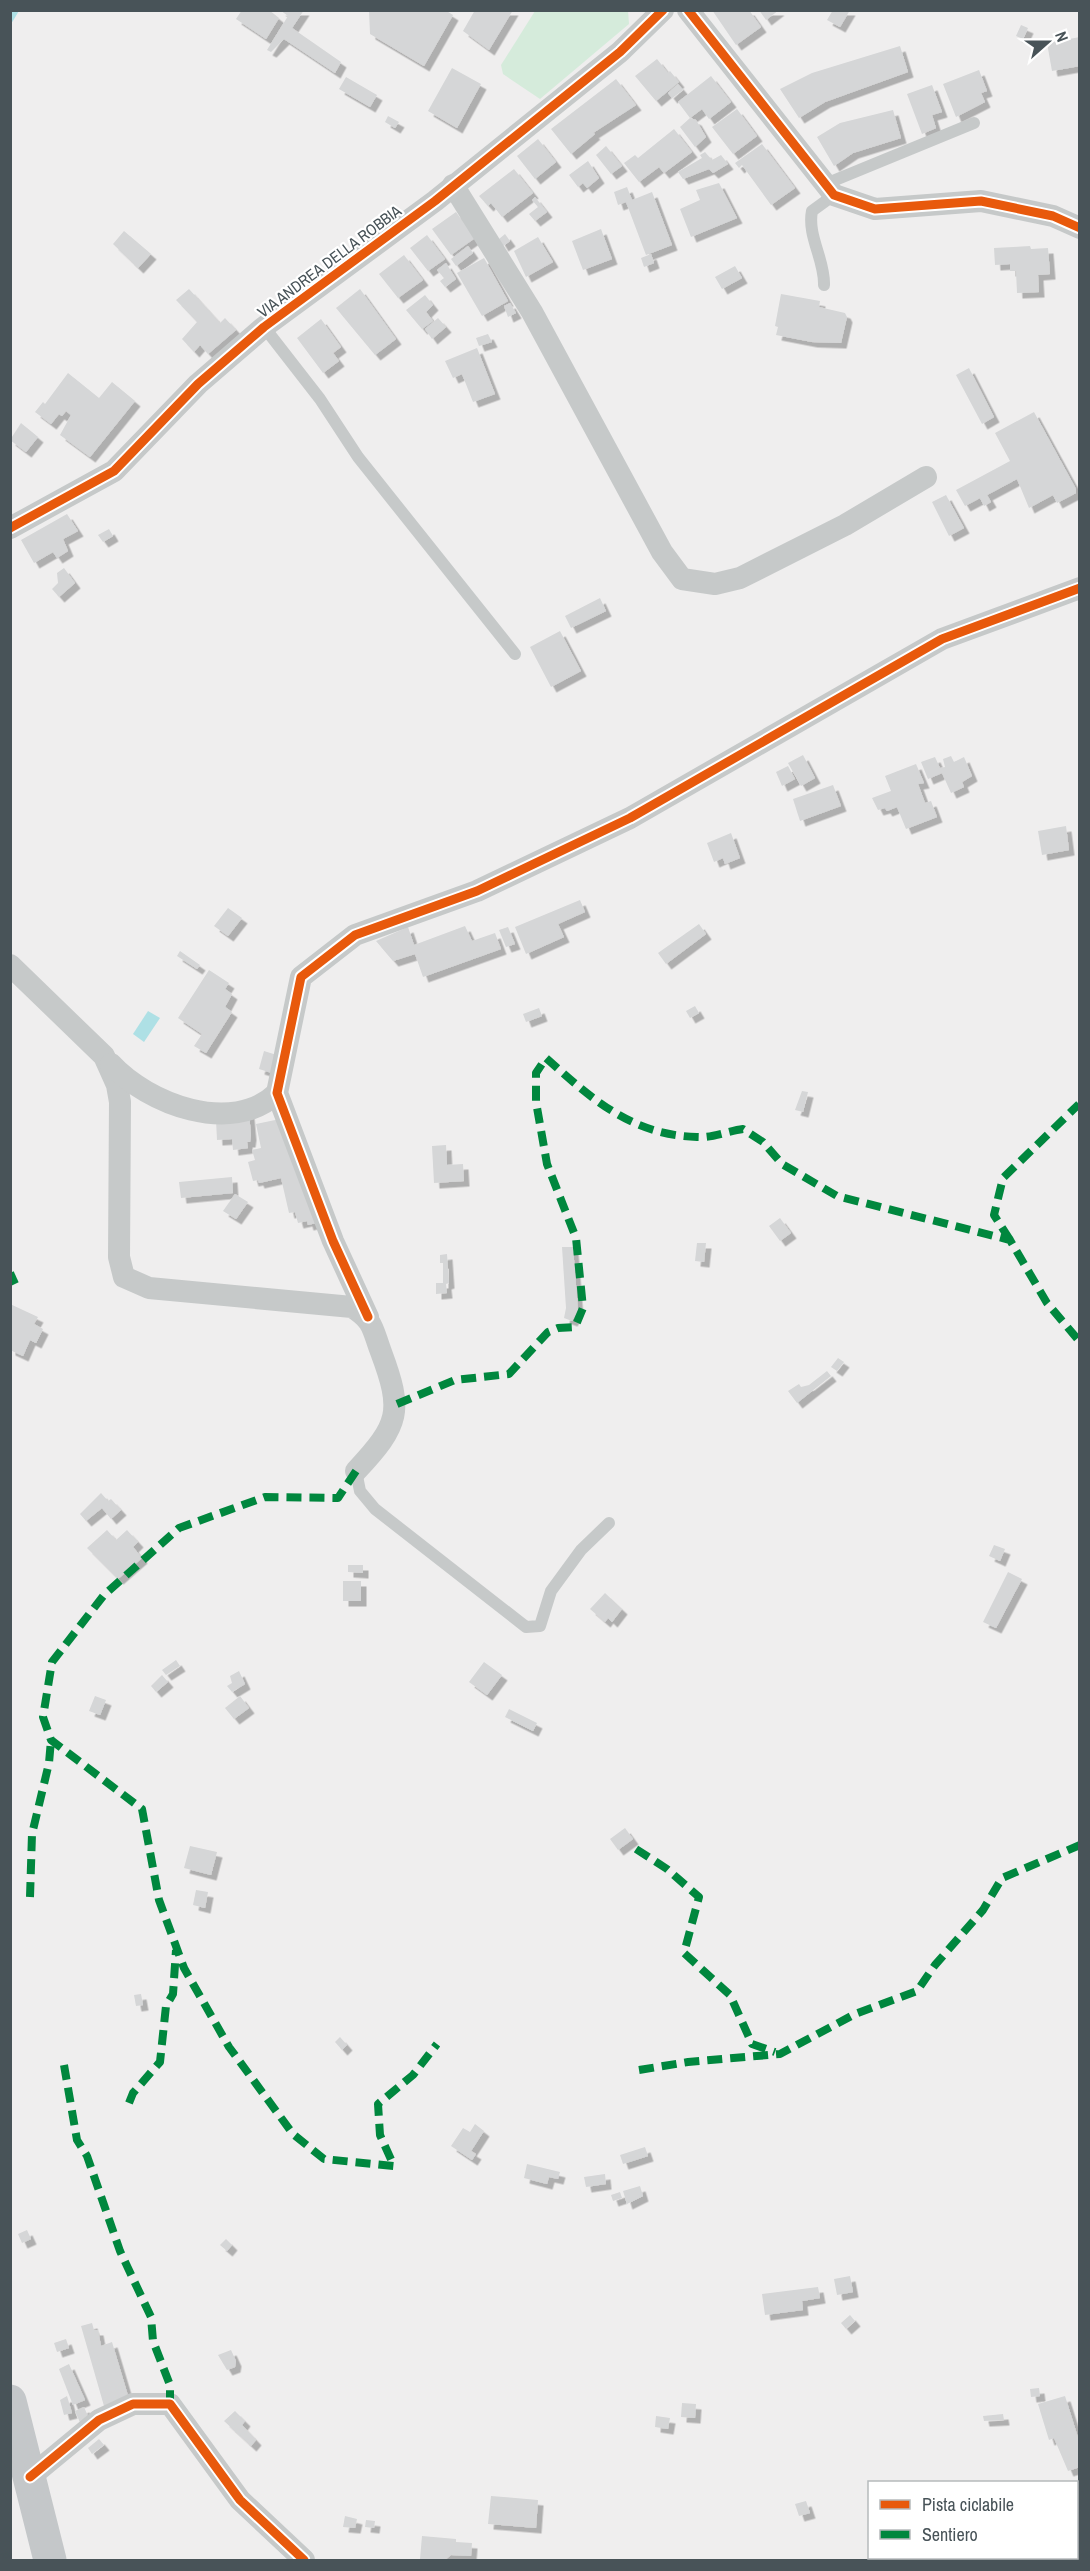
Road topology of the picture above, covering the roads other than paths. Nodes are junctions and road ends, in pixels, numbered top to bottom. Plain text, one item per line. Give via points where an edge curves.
1 (641, 10) edge
2 (663, 10) edge
3 (688, 10) edge
4 (636, 37) junction
5 (974, 123) dead end
6 (453, 184) junction
7 (828, 190) junction
8 (1080, 228) edge
9 (824, 285) dead end
10 (264, 327) junction
11 (926, 477) dead end
12 (10, 528) edge
13 (1080, 588) edge
14 (514, 654) dead end
15 (10, 965) edge
16 (104, 1056) junction
17 (277, 1094) junction
18 (368, 1317) junction
19 (356, 1470) joint
20 (609, 1523) dead end
21 (10, 2401) edge
22 (30, 2477) junction
23 (50, 2560) edge
24 (304, 2560) edge

1 - 4 street
2 - 4 street, VIA ANDREA DELLA ROBBIA
3 - 7 street
4 - 6 street, VIA ANDREA DELLA ROBBIA
5 - 7 lane
6 - 10 street, VIA ANDREA DELLA ROBBIA
6 - 11 street via 532,312 662,552 682,579 715,584 740,578 845,525
7 - 8 street via 875,209 981,201 1053,216
7 - 9 lane via 810,221 825,269
10 - 12 street, VIA ANDREA DELLA ROBBIA via 198,384 114,471
10 - 14 lane via 320,399 358,457
13 - 17 street via 942,639 630,818 477,891 355,935 301,977
15 - 16 street
16 - 17 street via 122,1076 151,1095 205,1113 250,1110
16 - 18 street via 120,1102 118,1257 124,1277 149,1288 352,1307
17 - 18 street via 333,1241
18 - 19 street via 397,1404 384,1441
19 - 20 lane via 360,1491 375,1509 526,1627 540,1626 551,1591 581,1550
21 - 22 main road
22 - 23 main road
22 - 24 street via 99,2420 133,2404 170,2404 240,2500

